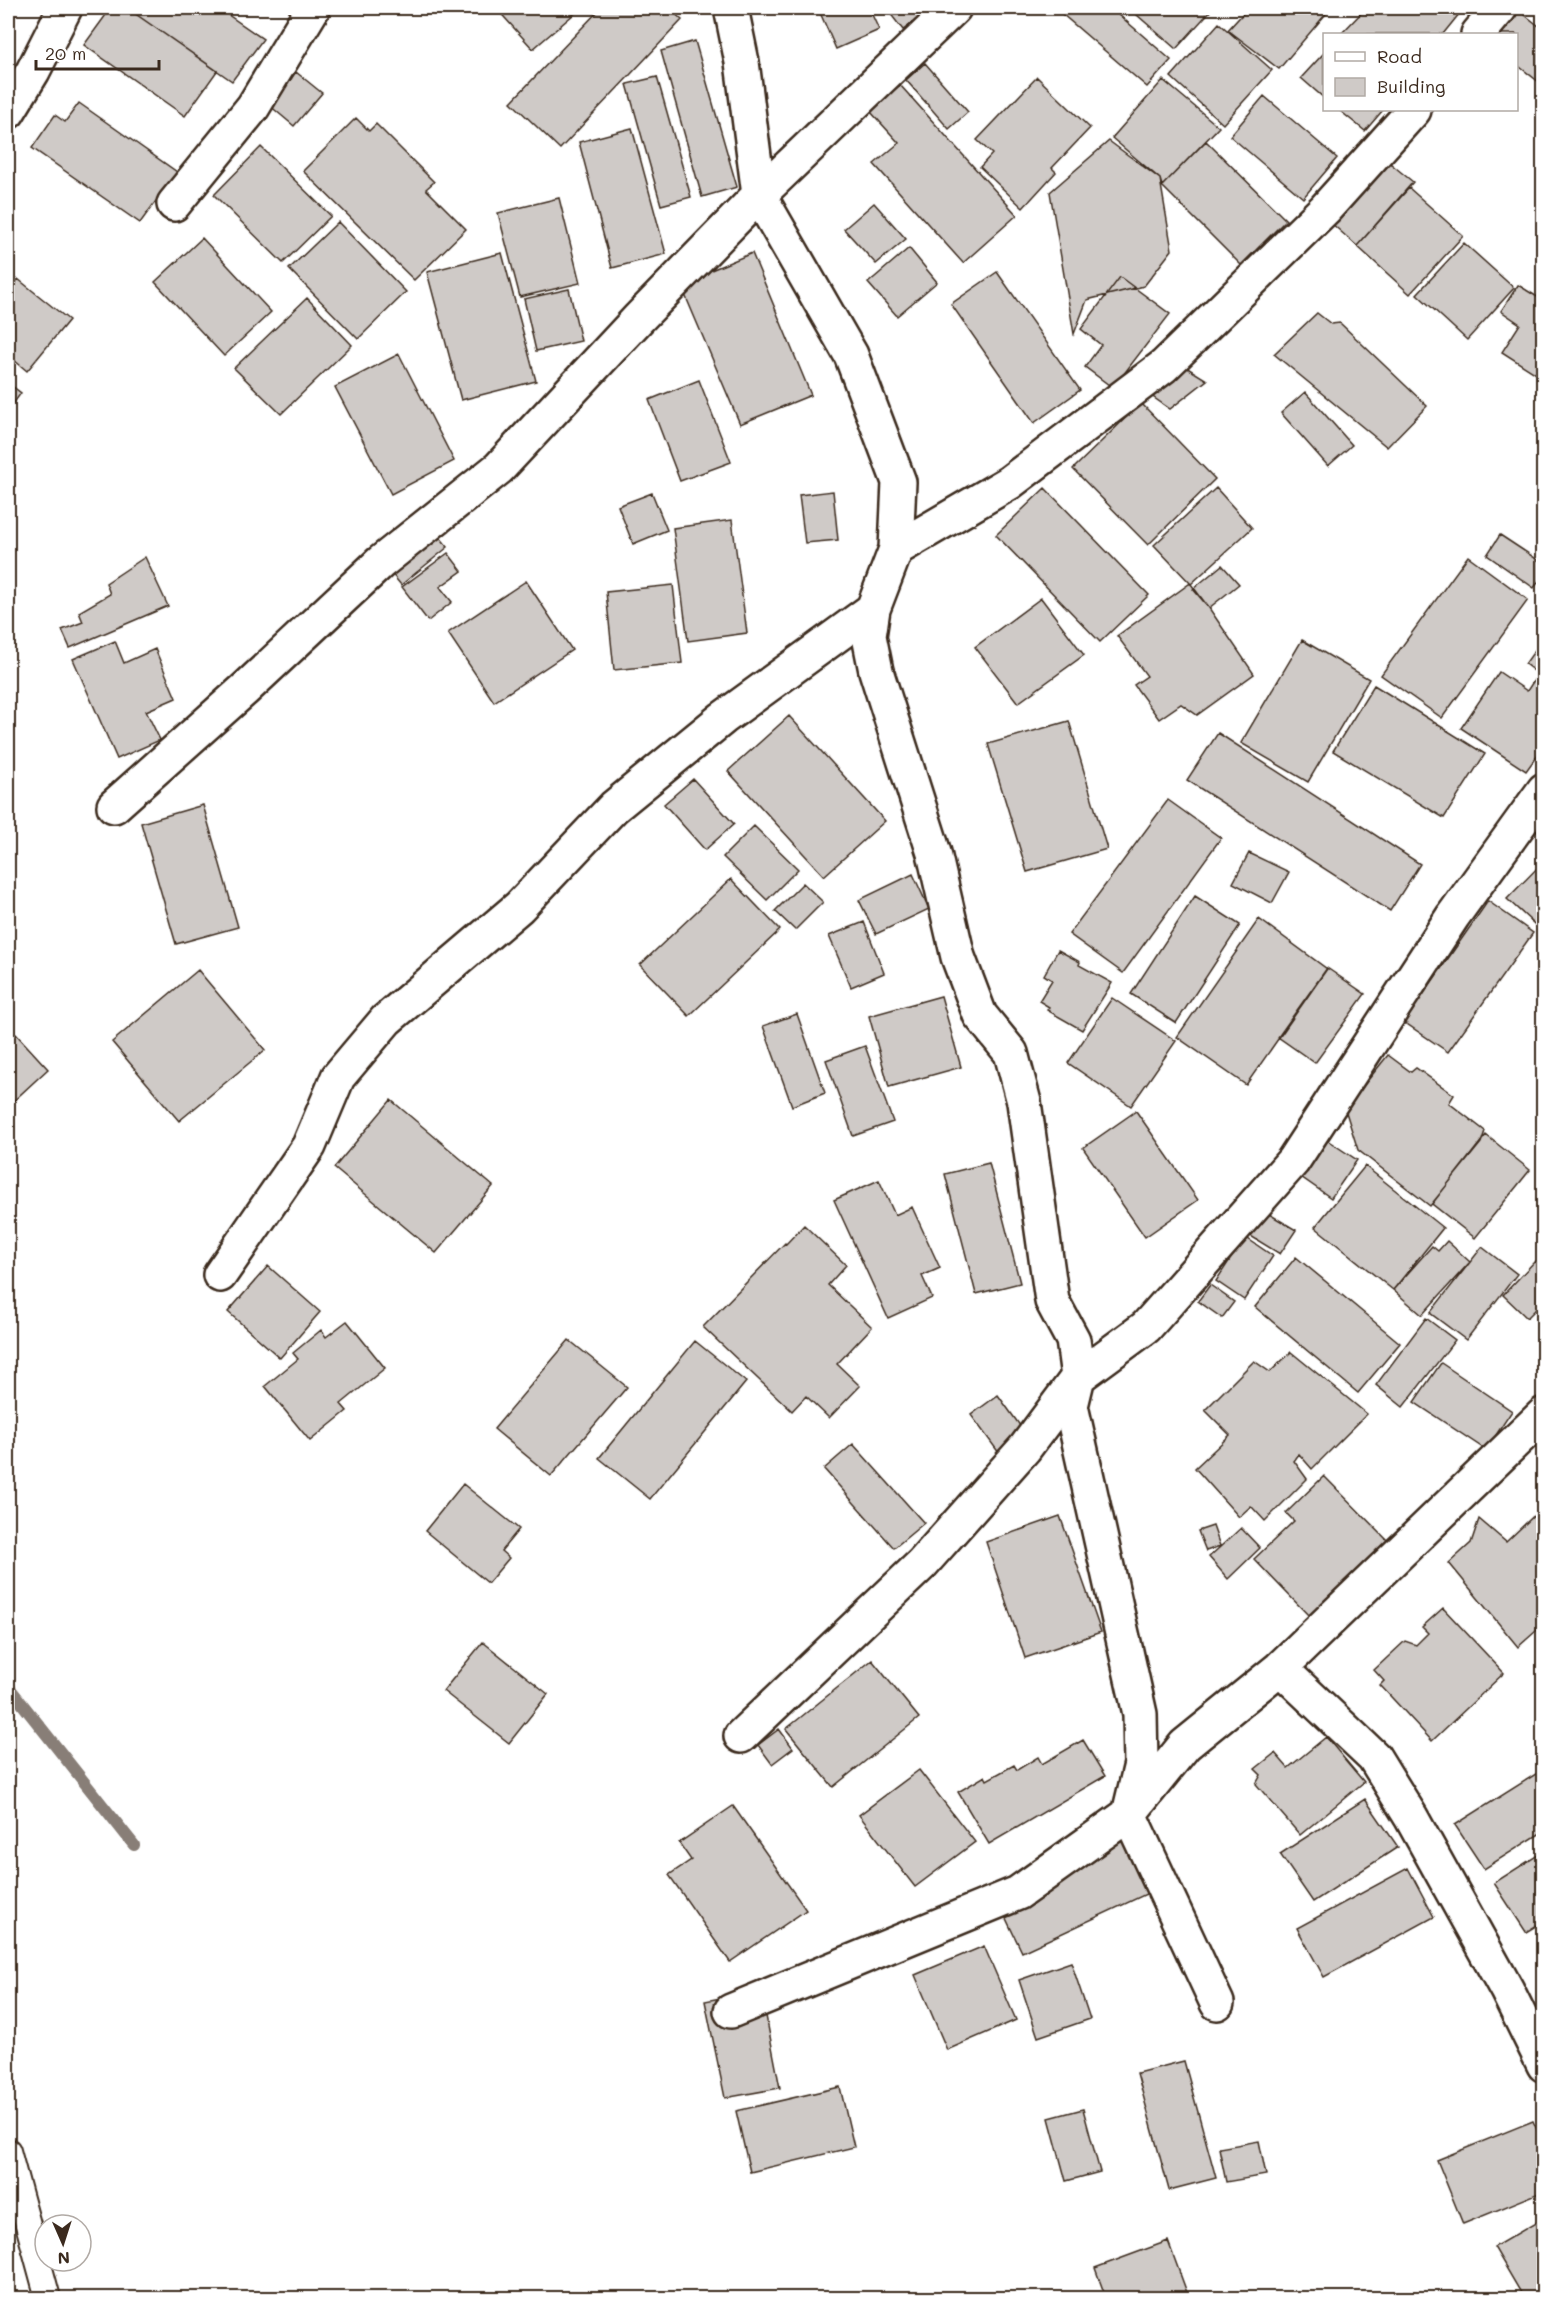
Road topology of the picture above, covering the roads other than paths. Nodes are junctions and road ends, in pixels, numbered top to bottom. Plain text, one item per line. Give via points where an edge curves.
1 (65, 8) edge
2 (313, 8) edge
3 (731, 8) edge
4 (954, 8) edge
5 (1500, 8) edge
6 (1479, 33) edge
7 (1413, 111) edge
8 (8, 112) edge
9 (759, 195) junction
10 (174, 204) dead end
11 (896, 549) junction
12 (873, 609) junction
13 (1544, 790) edge
14 (114, 806) dead end
15 (220, 1275) dead end
16 (1078, 1377) junction
17 (1544, 1414) edge
18 (1280, 1668) junction
19 (741, 1736) dead end
20 (1129, 1814) junction
21 (1217, 2003) dead end
22 (731, 2011) dead end
23 (1544, 2065) edge
24 (8, 2151) edge
25 (48, 2298) edge

1 - 8 street
2 - 10 street via 253,107
3 - 9 street
4 - 9 street
5 - 6 street
7 - 11 street via 1325,209 1164,366 1009,483
9 - 11 street via 851,355 899,482
9 - 14 street via 499,468 381,562
11 - 12 street
12 - 15 street via 723,718 614,807 519,907 386,1020 338,1077 309,1146
12 - 16 street via 869,636 876,671 934,853 958,957 980,1015 1011,1053 1024,1102 1052,1301 1073,1340
13 - 16 street via 1453,916 1293,1161 1146,1327
16 - 19 street via 1025,1448 922,1564
16 - 20 street via 1071,1406 1140,1714 1141,1764
17 - 18 street
18 - 20 street via 1185,1745
18 - 23 street via 1374,1757 1507,1990
20 - 21 street
20 - 22 street via 1018,1893
24 - 25 lane

